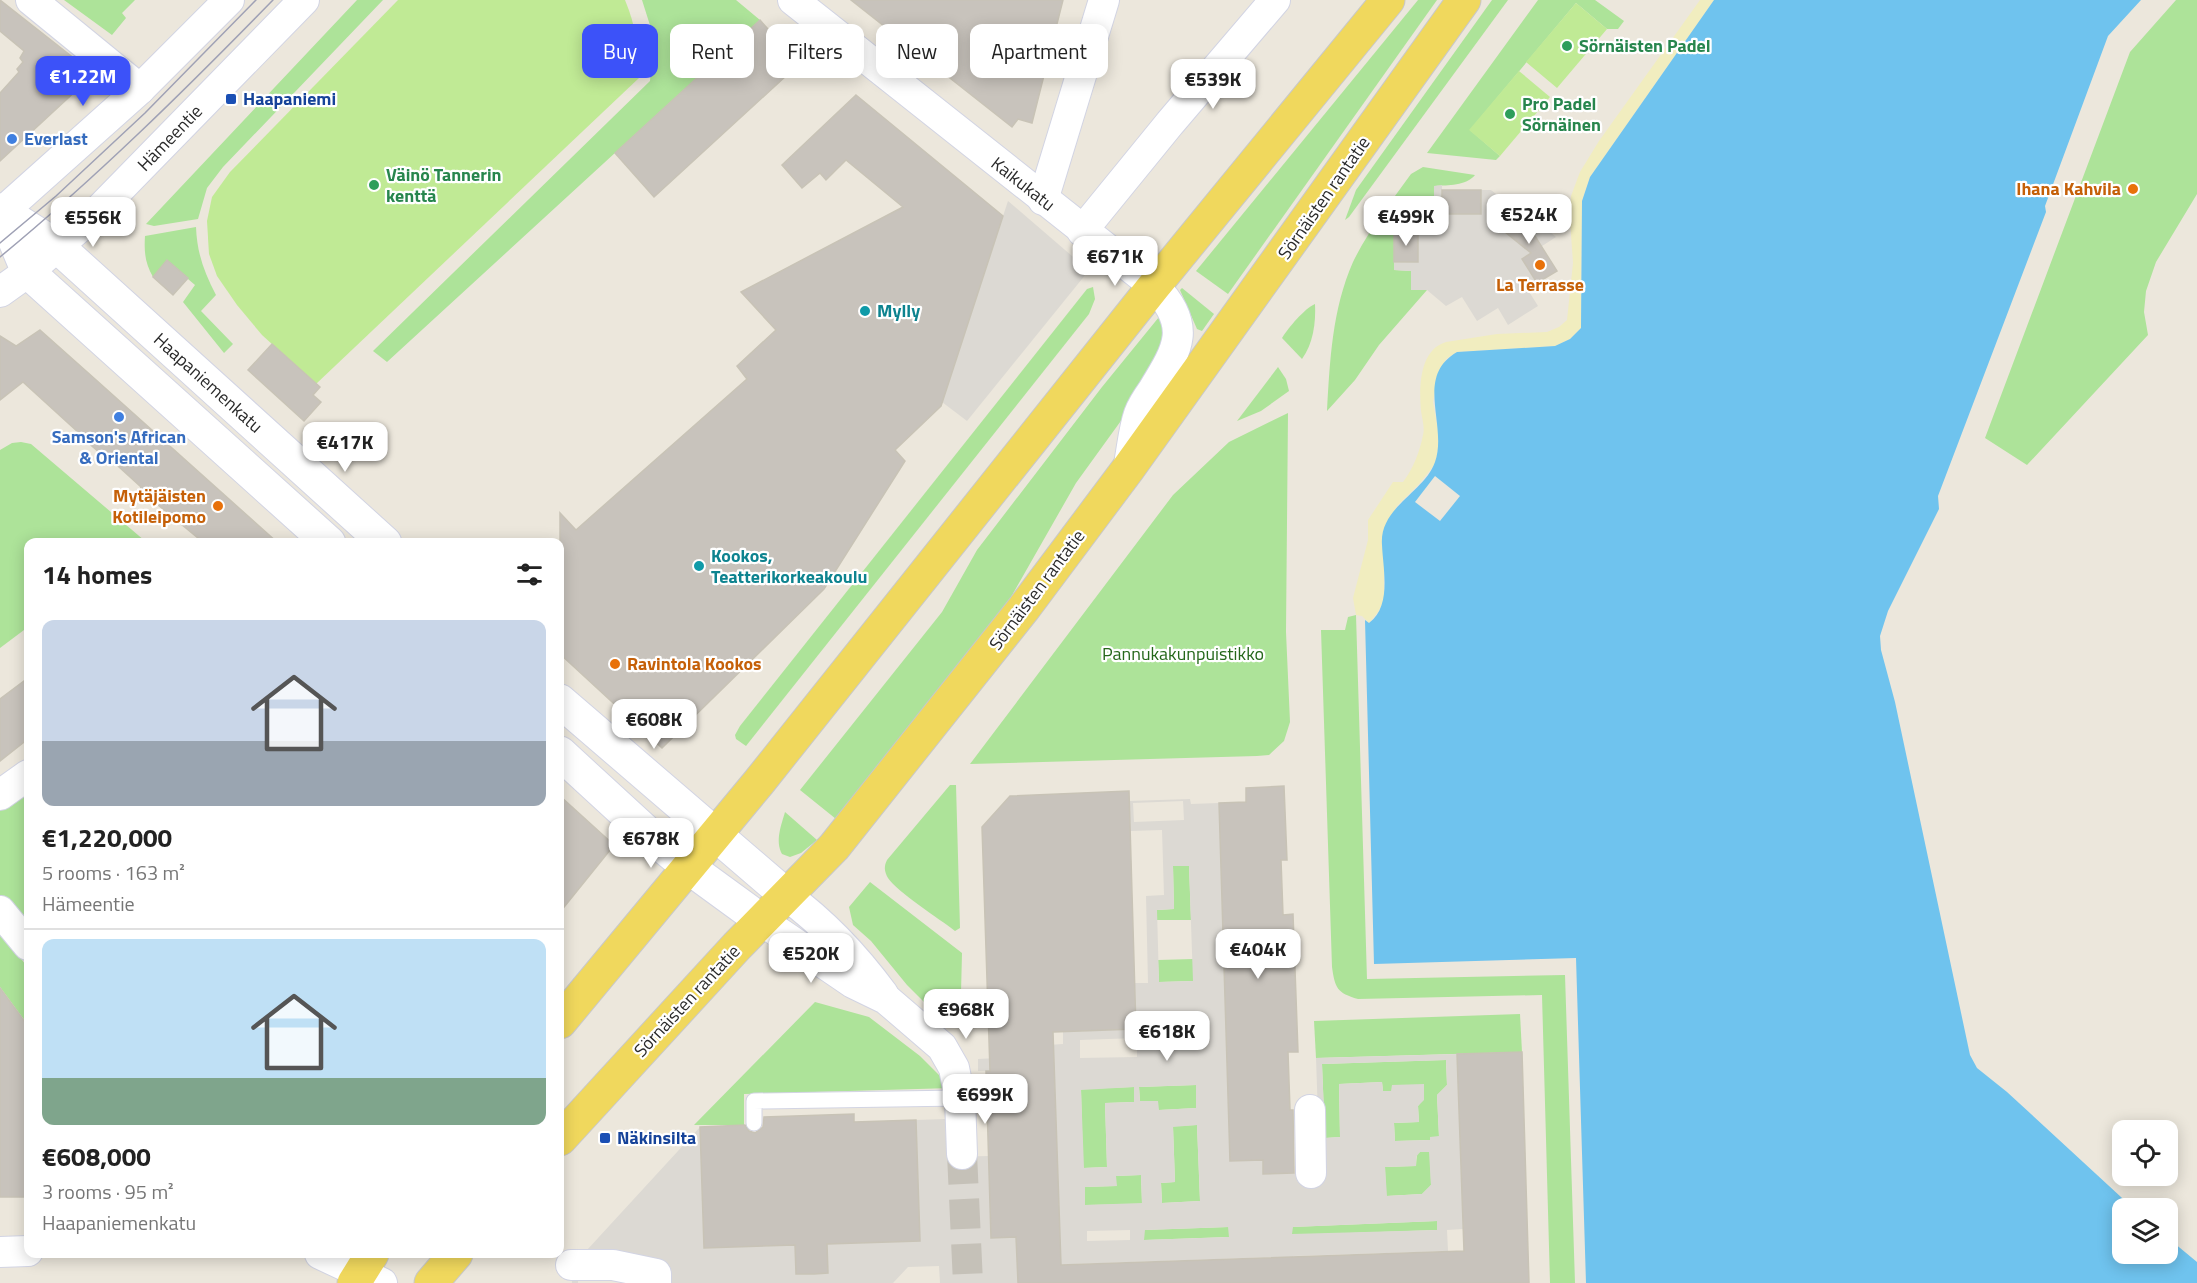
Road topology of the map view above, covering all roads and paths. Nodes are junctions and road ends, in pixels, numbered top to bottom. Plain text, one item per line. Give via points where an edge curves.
1 (31, 0) edge
2 (229, 0) edge
3 (304, 0) edge
4 (793, 0) edge
5 (1104, 0) edge
6 (1275, 0) edge
7 (1388, 0) edge
8 (1464, 0) edge
9 (140, 89) junction
10 (1043, 200) junction
11 (1, 212) edge
12 (1082, 231) junction
13 (58, 247) junction
14 (28, 272) junction
15 (1154, 286) junction
16 (0, 292) edge
17 (1128, 469) junction
18 (348, 510) junction
19 (320, 538) edge
20 (325, 538) edge
21 (379, 538) edge
22 (564, 704) edge
23 (564, 757) edge
24 (24, 778) edge
25 (0, 795) edge
26 (716, 834) junction
27 (688, 867) junction
28 (787, 896) junction
29 (4, 902) edge
30 (762, 921) junction
31 (24, 938) edge
32 (886, 999) junction
33 (564, 1017) edge
34 (960, 1098) junction
35 (1310, 1110) dead end
36 (754, 1123) dead end
37 (564, 1136) edge
38 (962, 1154) tunnel mouth
39 (1311, 1173) dead end
40 (24, 1251) edge
41 (0, 1252) edge
42 (330, 1258) edge
43 (453, 1258) edge
44 (571, 1265) dead end
45 (367, 1273) edge
46 (431, 1283) edge
47 (656, 1283) edge

1 - 9 street
2 - 9 street
3 - 13 street, Hämeentie via 102,208
4 - 10 street, Kaikukatu
5 - 10 street
6 - 12 street
7 - 15 main road
8 - 17 main road, Sörnäisten rantatie
9 - 11 street
10 - 12 street, Kaikukatu
11 - 13 main road, Haapaniemenkatu
11 - 14 main road
12 - 15 street, Kaikukatu
13 - 14 street, Hämeentie
13 - 18 main road, Haapaniemenkatu
14 - 16 street, Hämeentie
14 - 19 main road, Haapaniemenkatu
15 - 17 street, Kaikukatu via 1174,311 1176,342 1172,359 1139,413
15 - 26 main road
17 - 28 main road, Sörnäisten rantatie via 871,801
18 - 20 lane
18 - 21 main road, Haapaniemenkatu
22 - 26 main road
23 - 27 main road
24 - 25 street
26 - 27 main road
26 - 28 main road
27 - 30 main road
27 - 33 main road
28 - 30 main road, Sörnäisten rantatie
28 - 32 street via 833,934
29 - 31 street
30 - 32 street via 853,983
30 - 37 main road, Sörnäisten rantatie
32 - 34 street via 942,1047 954,1068
34 - 36 lane via 754,1101
34 - 38 street
35 - 39 street
40 - 41 street
42 - 45 street
43 - 46 main road
44 - 47 street via 613,1265 656,1274

